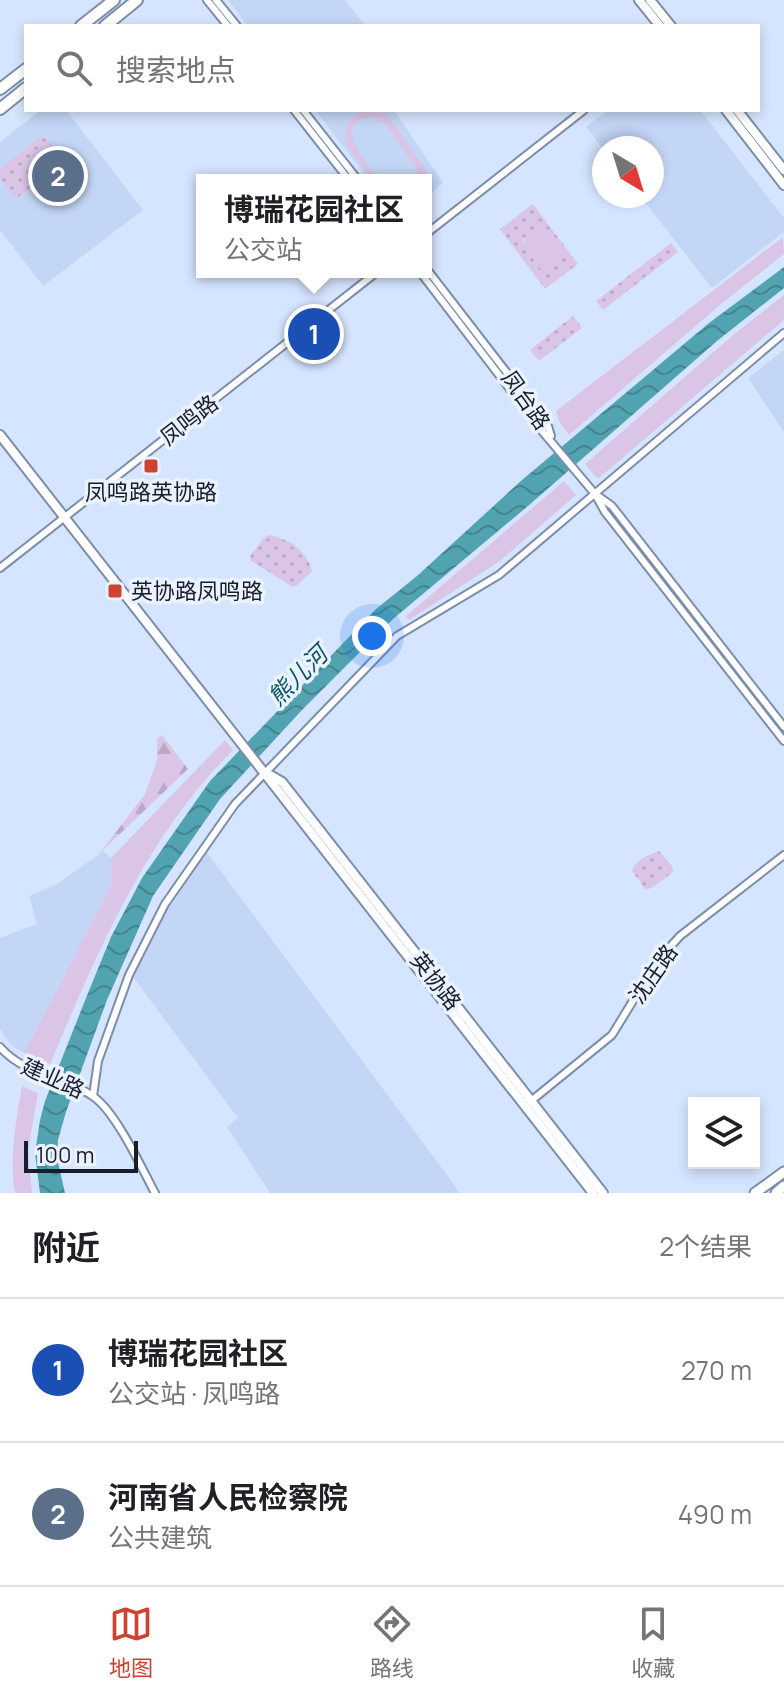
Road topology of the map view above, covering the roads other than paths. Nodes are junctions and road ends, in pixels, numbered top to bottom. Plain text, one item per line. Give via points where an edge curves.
1 (114, 0) edge
2 (137, 0) edge
3 (207, 0) edge
4 (216, 0) edge
5 (639, 0) edge
6 (650, 0) edge
7 (84, 24) edge
8 (107, 24) edge
9 (226, 24) edge
10 (235, 24) edge
11 (658, 24) edge
12 (669, 24) edge
13 (24, 71) edge
14 (0, 89) edge
15 (24, 90) edge
16 (0, 109) edge
17 (296, 112) edge
18 (305, 112) edge
19 (581, 112) edge
20 (728, 112) edge
21 (739, 112) edge
22 (784, 170) edge
23 (344, 174) edge
24 (353, 174) edge
25 (784, 185) edge
26 (432, 229) edge
27 (432, 276) edge
28 (369, 278) edge
29 (425, 278) edge
30 (784, 333) edge
31 (0, 435) edge
32 (552, 440) junction
33 (595, 494) junction
34 (65, 517) junction
35 (0, 568) edge
36 (784, 727) edge
37 (784, 741) edge
38 (264, 769) junction
39 (784, 855) edge
40 (0, 1047) edge
41 (93, 1096) junction
42 (531, 1101) junction
43 (784, 1172) edge
44 (784, 1186) edge
45 (155, 1193) edge
46 (593, 1193) edge
47 (603, 1193) edge
48 (755, 1193) edge
49 (776, 1193) edge

1 - 7 main road
2 - 8 main road
3 - 9 street
4 - 10 street
5 - 11 street
6 - 12 street
13 - 14 main road
15 - 16 main road
17 - 23 street
18 - 24 street
19 - 26 street
20 - 25 street
21 - 22 street
27 - 32 street, 凤台路 via 548,426
28 - 34 street, 凤鸣路
29 - 32 street, 凤台路
30 - 33 street
31 - 34 street, 英协路
32 - 33 street
33 - 36 street via 612,506
33 - 37 street
33 - 38 street via 499,575 397,636
34 - 35 street, 凤鸣路
34 - 38 street, 英协路
38 - 41 street via 226,814 160,912 114,1015
38 - 42 street, 英协路 via 282,782
38 - 46 street, 英协路
39 - 42 street, 沈庄路 via 680,936 658,960 612,1035
40 - 41 street, 建业路 via 13,1060
41 - 45 street, 建业路
42 - 47 street, 英协路
43 - 48 main road
44 - 49 main road

